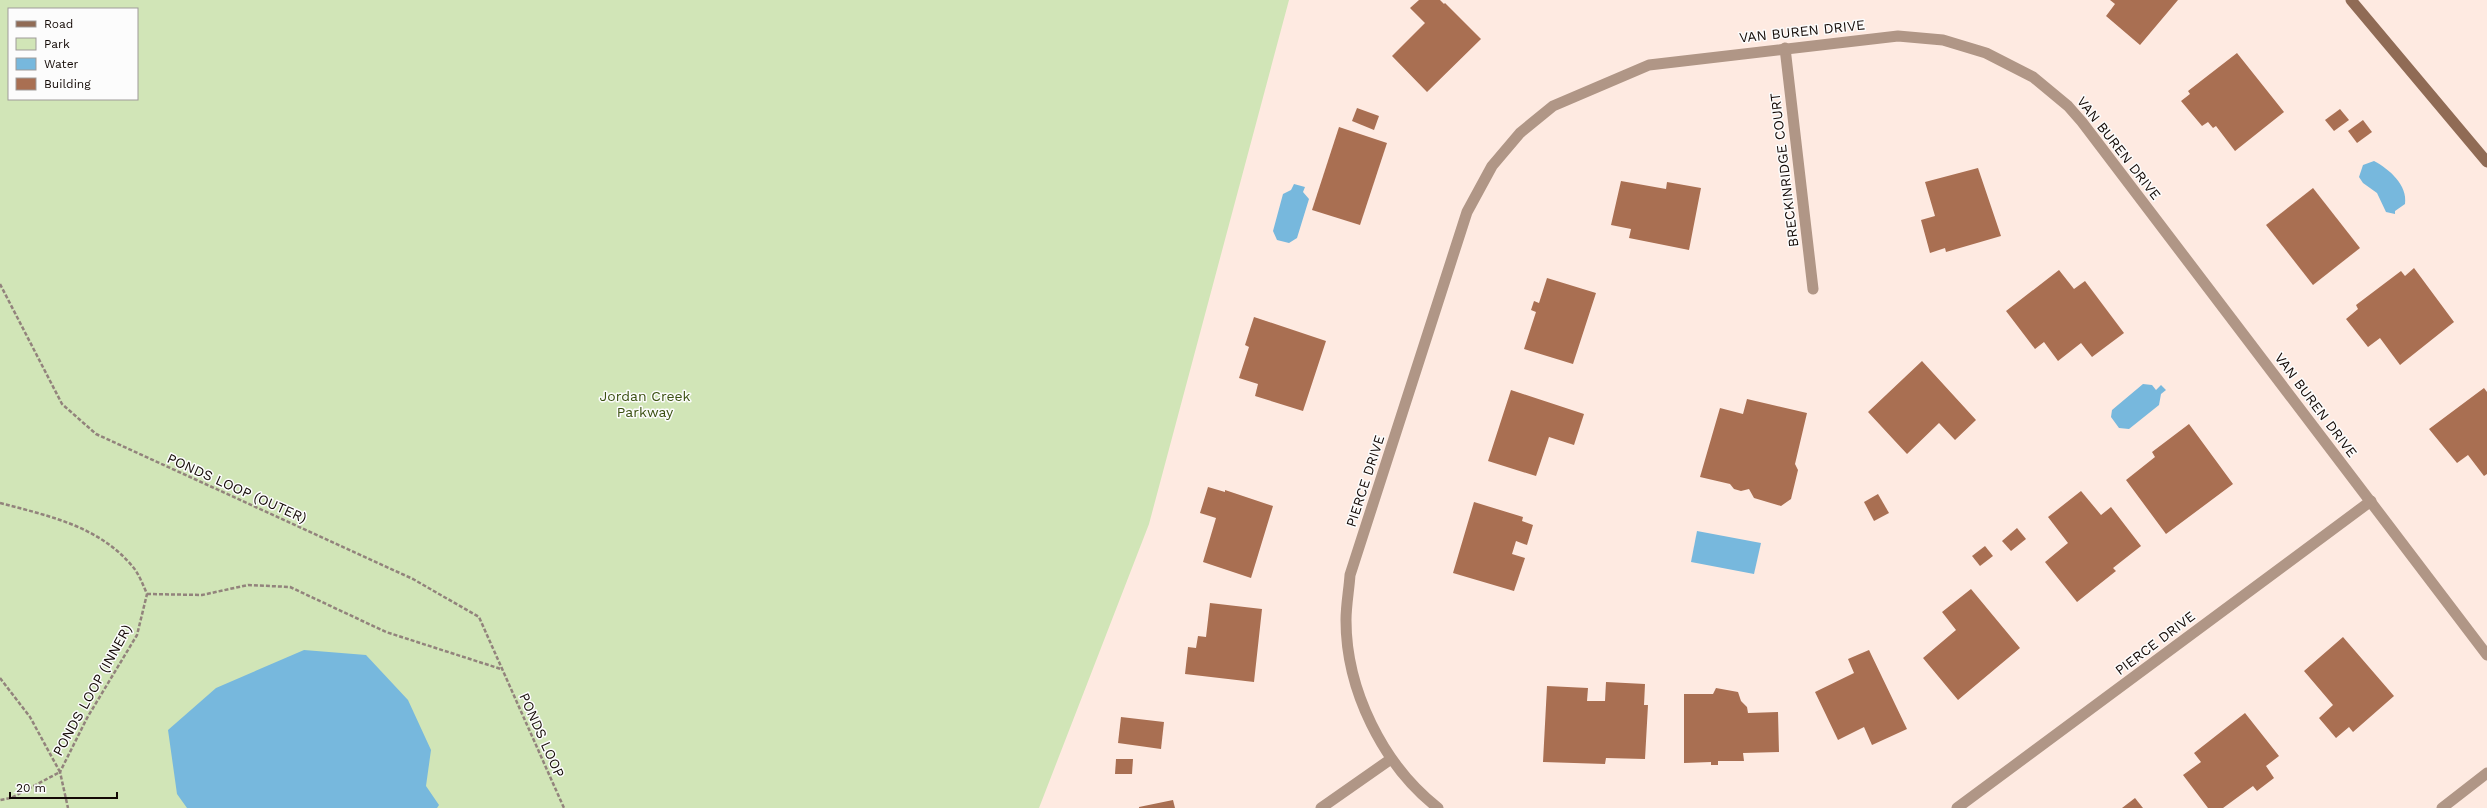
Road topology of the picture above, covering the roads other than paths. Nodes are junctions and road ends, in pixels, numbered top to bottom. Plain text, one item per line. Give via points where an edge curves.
1 (2351, 0) edge
2 (1785, 48) junction
3 (2487, 162) edge
4 (1467, 212) joint
5 (1813, 289) dead end
6 (2370, 501) junction
7 (2487, 655) edge
8 (1392, 759) junction
9 (2487, 773) edge
10 (1321, 808) edge
11 (1438, 808) edge
12 (1957, 808) edge
13 (2442, 808) edge

1 - 3 main road
2 - 4 street, VAN BUREN DRIVE via 1649,65 1553,106 1520,133 1492,166
2 - 5 street, BRECKINRIDGE COURT
2 - 6 street, VAN BUREN DRIVE via 1898,36 1943,40 1986,53 2033,77 2068,106 2082,122
4 - 8 street, PIERCE DRIVE via 1350,575 1346,620 1349,657 1359,694
6 - 7 street, VAN BUREN DRIVE
6 - 12 street, PIERCE DRIVE
8 - 10 street
8 - 11 street, PIERCE DRIVE via 1424,797
9 - 13 street

